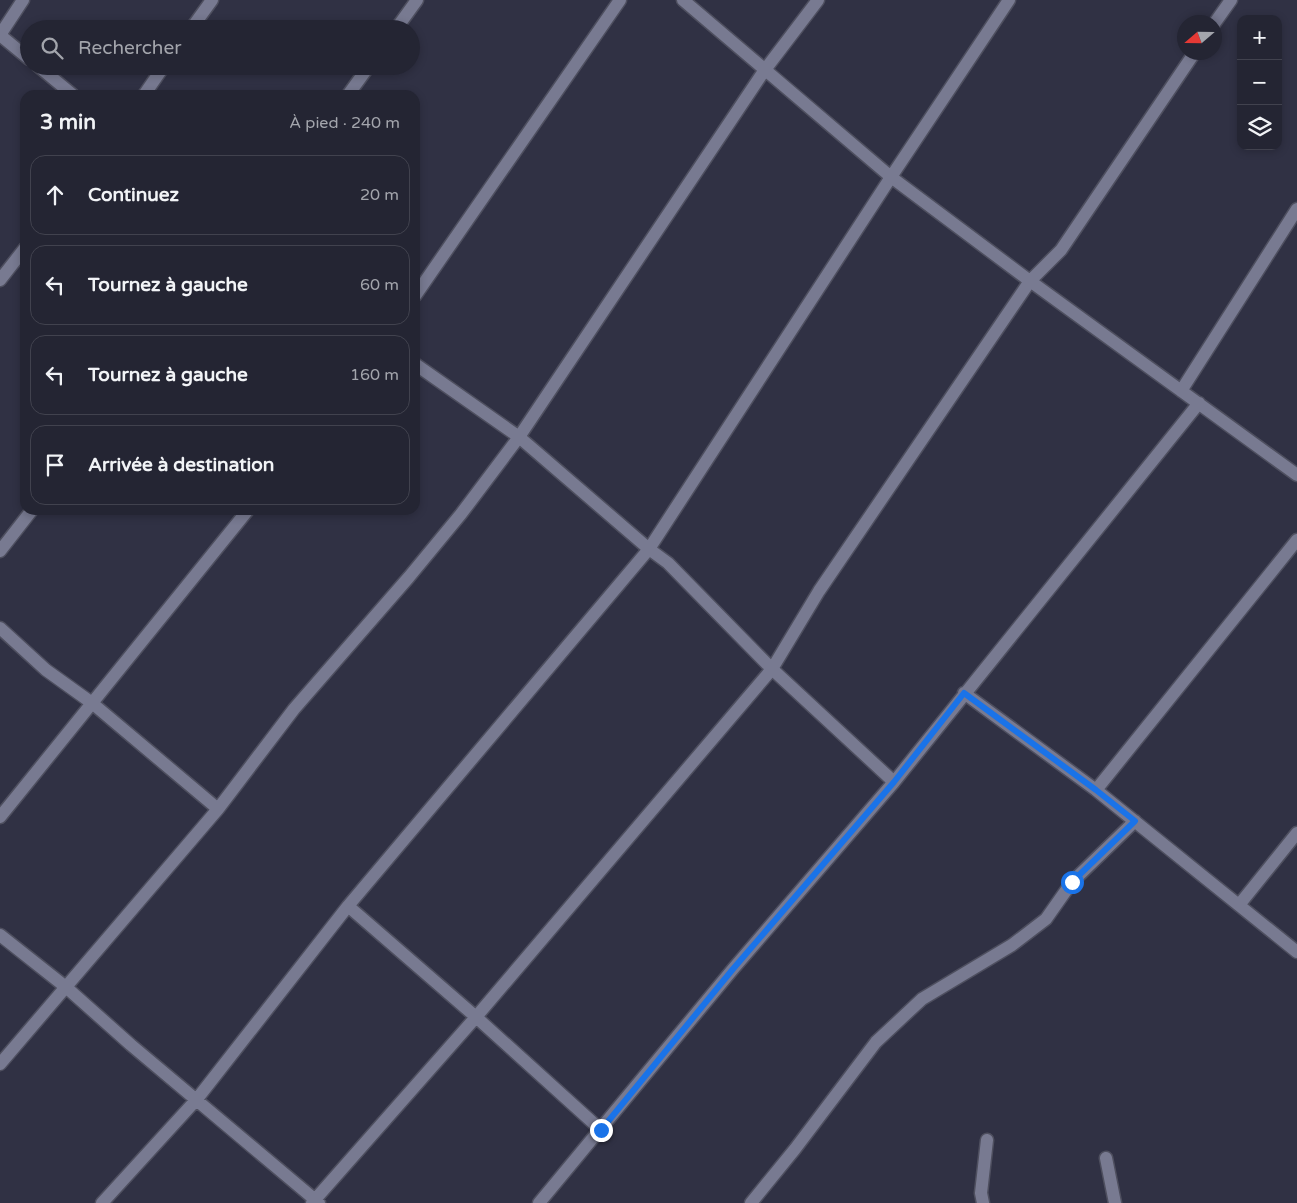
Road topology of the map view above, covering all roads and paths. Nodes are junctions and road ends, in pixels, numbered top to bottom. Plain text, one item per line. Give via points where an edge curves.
1 (23, 0) edge
2 (212, 0) edge
3 (417, 0) edge
4 (620, 0) edge
5 (683, 0) edge
6 (818, 0) edge
7 (1009, 0) edge
8 (1231, 0) edge
9 (1220, 15) edge
10 (198, 20) edge
11 (403, 20) edge
12 (0, 35) edge
13 (20, 51) edge
14 (1190, 60) edge
15 (764, 71) junction
16 (49, 75) edge
17 (158, 75) edge
18 (362, 75) edge
19 (67, 90) edge
20 (147, 90) edge
21 (352, 90) edge
22 (891, 177) junction
23 (1297, 209) edge
24 (20, 254) edge
25 (0, 280) edge
26 (1030, 281) junction
27 (420, 289) edge
28 (420, 368) edge
29 (1181, 391) junction
30 (1199, 403) junction
31 (519, 437) junction
32 (1297, 475) edge
33 (28, 515) edge
34 (244, 515) edge
35 (1297, 540) edge
36 (649, 549) junction
37 (0, 551) edge
38 (0, 628) edge
39 (772, 669) junction
40 (964, 693) junction
41 (92, 703) junction
42 (894, 782) junction
43 (1096, 790) junction
44 (218, 809) junction
45 (0, 817) edge
46 (1135, 821) junction
47 (1297, 833) edge
48 (1239, 905) junction
49 (348, 906) junction
50 (0, 935) edge
51 (1297, 952) edge
52 (66, 988) junction
53 (476, 1017) junction
54 (0, 1064) edge
55 (197, 1099) junction
56 (601, 1130) junction
57 (987, 1140) dead end
58 (1106, 1158) dead end
59 (315, 1202) edge
60 (102, 1203) edge
61 (539, 1203) edge
62 (751, 1203) edge
63 (983, 1203) edge
64 (1116, 1203) edge

1 - 12 street
2 - 10 street
3 - 11 street
4 - 27 street
5 - 15 street
6 - 15 street
7 - 22 street
8 - 9 street
12 - 13 street
14 - 26 street via 1061,250
15 - 22 street
15 - 31 street
16 - 19 street
17 - 20 street
18 - 21 street
22 - 26 street
22 - 36 street
23 - 29 street
24 - 25 street
26 - 29 street
26 - 39 street via 820,591
28 - 31 street
29 - 30 street
30 - 32 street
30 - 40 street
31 - 36 street
31 - 44 street via 409,577 294,709
33 - 37 street
34 - 41 street
35 - 43 street
36 - 39 street via 668,563
36 - 49 street
38 - 41 street via 46,670
39 - 42 street
39 - 53 street
40 - 42 street
40 - 43 street
41 - 44 street
41 - 45 street
42 - 56 street via 733,969
43 - 46 street
44 - 52 street
46 - 48 street
46 - 62 street via 1072,882 1046,919 1012,945 922,999 876,1042
47 - 48 street
48 - 51 street
49 - 53 street
49 - 55 street
50 - 52 street
52 - 54 street
52 - 55 street
53 - 56 street
53 - 59 street
55 - 59 street
55 - 60 street
56 - 61 street
57 - 63 street via 981,1193
58 - 64 street

